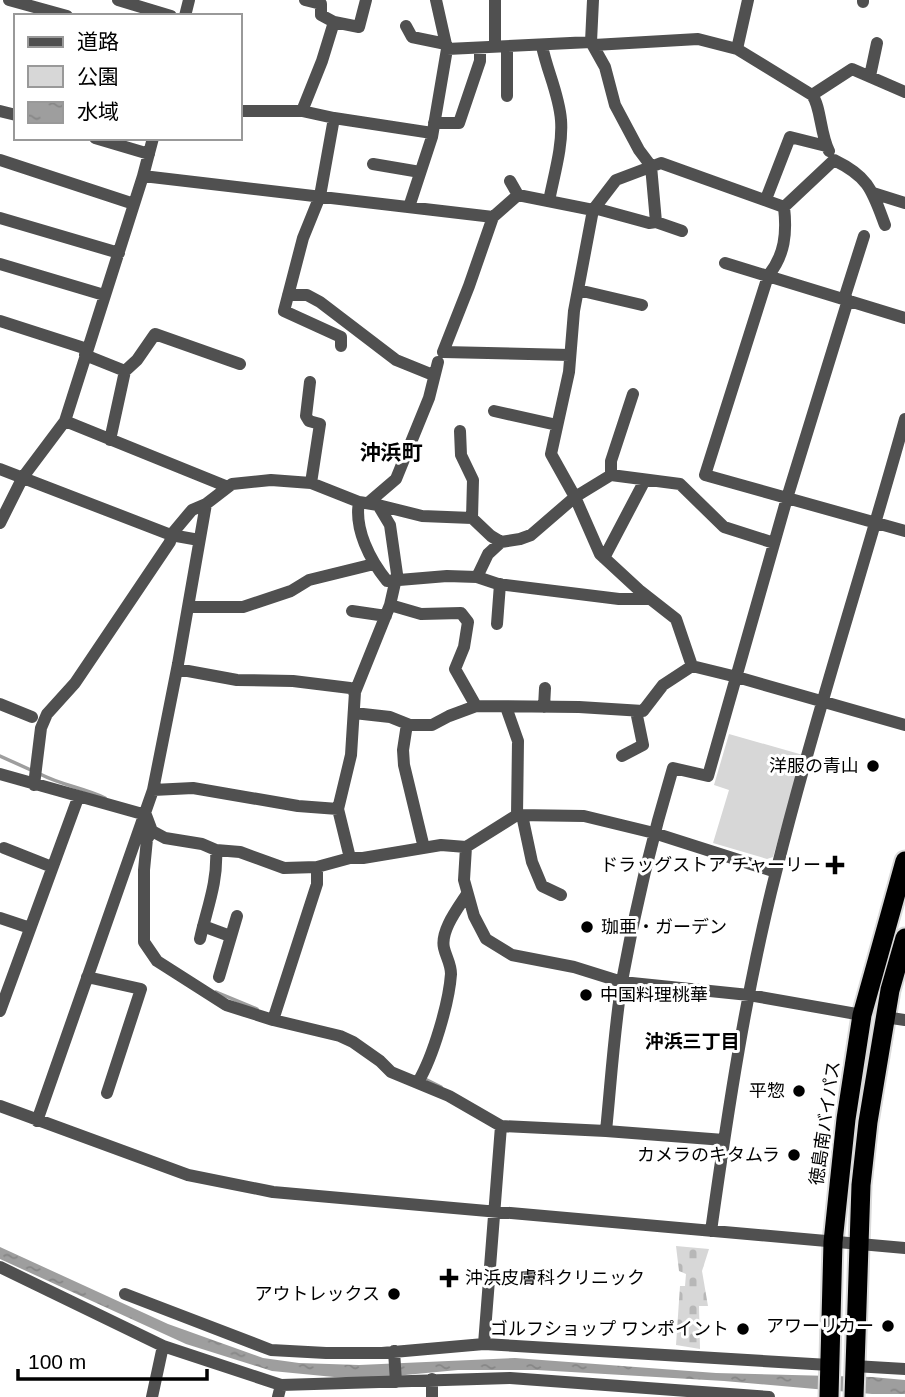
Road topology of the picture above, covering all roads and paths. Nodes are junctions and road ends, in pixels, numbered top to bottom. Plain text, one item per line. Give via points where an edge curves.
1 (9, 0) edge
2 (118, 0) edge
3 (306, 0) edge
4 (366, 0) edge
5 (436, 0) edge
6 (495, 0) edge
7 (593, 0) edge
8 (748, 0) edge
9 (60, 14) edge
10 (164, 14) edge
11 (334, 22) junction
12 (406, 26) dead end
13 (877, 43) dead end
14 (592, 44) junction
15 (446, 46) junction
16 (542, 46) junction
17 (501, 47) junction
18 (480, 48) junction
19 (737, 49) junction
20 (870, 76) junction
21 (905, 92) edge
22 (812, 95) junction
23 (507, 96) dead end
24 (242, 111) edge
25 (302, 111) junction
26 (334, 118) junction
27 (379, 131) dead end
28 (432, 132) junction
29 (102, 140) edge
30 (152, 140) edge
31 (826, 146) junction
32 (149, 154) junction
33 (0, 160) edge
34 (834, 160) junction
35 (373, 164) dead end
36 (651, 166) junction
37 (420, 172) junction
38 (143, 176) junction
39 (510, 181) dead end
40 (873, 193) junction
41 (518, 195) junction
42 (320, 196) junction
43 (766, 199) junction
44 (549, 201) junction
45 (905, 203) edge
46 (134, 204) junction
47 (409, 207) junction
48 (784, 207) junction
49 (593, 209) junction
50 (493, 216) junction
51 (0, 218) edge
52 (656, 222) junction
53 (886, 225) dead end
54 (682, 231) dead end
55 (864, 236) dead end
56 (119, 253) junction
57 (725, 263) dead end
58 (0, 264) edge
59 (768, 276) junction
60 (578, 290) junction
61 (104, 295) junction
62 (288, 295) junction
63 (846, 300) junction
64 (642, 305) dead end
65 (905, 318) edge
66 (0, 321) edge
67 (341, 346) dead end
68 (86, 352) junction
69 (570, 355) junction
70 (438, 362) dead end
71 (240, 364) dead end
72 (125, 371) junction
73 (433, 375) junction
74 (310, 382) dead end
75 (633, 394) dead end
76 (494, 411) dead end
77 (905, 419) edge
78 (65, 421) junction
79 (557, 425) junction
80 (460, 431) dead end
81 (110, 440) junction
82 (0, 470) edge
83 (611, 475) junction
84 (23, 477) junction
85 (645, 480) junction
86 (312, 483) junction
87 (228, 487) junction
88 (575, 497) junction
89 (786, 498) junction
90 (369, 503) junction
91 (206, 504) junction
92 (472, 518) junction
93 (0, 523) edge
94 (876, 523) junction
95 (905, 531) edge
96 (172, 535) junction
97 (199, 540) junction
98 (501, 542) junction
99 (774, 542) junction
100 (604, 558) junction
101 (374, 564) junction
102 (477, 577) junction
103 (396, 581) junction
104 (500, 584) junction
105 (650, 599) junction
106 (188, 607) junction
107 (388, 610) junction
108 (352, 611) dead end
109 (497, 624) dead end
110 (692, 667) junction
111 (177, 669) junction
112 (737, 677) junction
113 (545, 688) dead end
114 (355, 692) junction
115 (824, 701) junction
116 (0, 704) edge
117 (476, 706) junction
118 (506, 707) junction
119 (544, 707) junction
120 (636, 711) junction
121 (354, 713) junction
122 (32, 717) dead end
123 (407, 724) junction
124 (905, 725) edge
125 (622, 756) dead end
126 (0, 774) edge
127 (34, 785) junction
128 (153, 790) junction
129 (78, 798) junction
130 (338, 810) junction
131 (146, 815) junction
132 (520, 815) junction
133 (152, 831) junction
134 (654, 832) junction
135 (466, 847) junction
136 (4, 848) dead end
137 (424, 849) junction
138 (216, 850) junction
139 (350, 858) junction
140 (905, 862) edge
141 (52, 867) junction
142 (317, 867) junction
143 (776, 872) junction
144 (467, 894) junction
145 (561, 895) dead end
146 (237, 916) dead end
147 (0, 918) edge
148 (30, 928) junction
149 (230, 936) junction
150 (905, 938) edge
151 (87, 977) junction
152 (219, 977) dead end
153 (622, 982) junction
154 (5, 983) edge
155 (749, 995) junction
156 (0, 1011) edge
157 (862, 1015) junction
158 (895, 1018) edge
159 (273, 1020) junction
160 (418, 1082) junction
161 (107, 1093) dead end
162 (0, 1106) edge
163 (37, 1121) junction
164 (501, 1126) junction
165 (606, 1131) junction
166 (723, 1140) junction
167 (493, 1210) junction
168 (711, 1231) junction
169 (833, 1242) junction
170 (858, 1243) junction
171 (905, 1248) edge
172 (0, 1267) edge
173 (125, 1294) dead end
174 (484, 1344) junction
175 (163, 1346) junction
176 (394, 1351) junction
177 (830, 1368) junction
178 (854, 1369) junction
179 (905, 1369) edge
180 (432, 1379) junction
181 (396, 1382) junction
182 (280, 1391) edge
183 (829, 1394) edge
184 (750, 1396) edge
185 (854, 1396) edge
186 (152, 1397) edge
187 (432, 1397) edge
188 (769, 1397) edge

1 - 9 street
2 - 10 street
3 - 11 street via 321,4 321,15
4 - 11 street via 359,27
5 - 15 street
6 - 17 street
7 - 14 street
8 - 19 street
11 - 25 street
12 - 15 street via 412,37
13 - 20 street
14 - 16 street
14 - 19 street via 698,39
14 - 36 street via 605,67 615,105
15 - 18 street
15 - 28 street
16 - 17 street
16 - 44 street via 561,122
17 - 18 street
17 - 23 street
18 - 28 street via 480,61 459,123
19 - 22 street
20 - 21 street
20 - 22 street via 852,69
22 - 31 street via 818,102
24 - 25 street
25 - 26 street
26 - 28 street
26 - 42 street
27 - 28 street
28 - 37 street
29 - 32 street
30 - 32 street
31 - 34 street
31 - 43 street via 790,137
32 - 38 street
33 - 46 street
34 - 40 street via 854,170
34 - 48 street
35 - 37 street
36 - 43 street via 661,163
36 - 49 street via 616,180
36 - 52 street
37 - 47 street
38 - 42 street
38 - 46 street
39 - 41 street
40 - 45 street
40 - 53 street
41 - 44 street
41 - 50 street
42 - 47 street
42 - 62 street
43 - 48 street
44 - 49 street
46 - 56 street
47 - 50 street
48 - 59 street via 786,234 777,266
49 - 52 street
49 - 60 street
50 - 69 street via 443,352
51 - 56 street
52 - 54 street
55 - 63 street
56 - 61 street
57 - 59 street
58 - 61 street
59 - 63 street
59 - 89 street via 705,475
60 - 64 street
60 - 69 street
61 - 68 street
62 - 67 street via 284,311 341,337
62 - 73 street via 307,295 320,302 396,359
63 - 65 street
63 - 89 street
66 - 68 street
68 - 72 street
68 - 78 street
69 - 79 street
70 - 73 street
71 - 72 street via 155,334
72 - 81 street
73 - 90 street via 429,398 396,479
74 - 86 street via 306,416 320,424
75 - 83 street via 611,461
76 - 79 street
77 - 94 street
78 - 81 street
78 - 84 street
79 - 88 street via 551,454
80 - 92 street via 461,455 473,480
81 - 87 street
82 - 84 street
83 - 85 street
83 - 88 street
84 - 93 street
84 - 96 street
85 - 99 street via 680,485 724,527
85 - 100 street
86 - 87 street via 271,480
86 - 90 street
87 - 91 street
88 - 98 street via 531,535
88 - 100 street
89 - 94 street
89 - 99 street
90 - 92 street via 422,516
90 - 101 street via 356,518
90 - 103 street via 390,525
91 - 96 street via 192,510
91 - 97 street
92 - 98 street
94 - 95 street
94 - 115 street
96 - 97 street
96 - 127 street via 75,683 47,714
97 - 106 street
98 - 102 street via 488,554
99 - 112 street
100 - 105 street
101 - 103 street via 387,581
101 - 106 street via 309,580 243,607
102 - 103 street
102 - 104 street
103 - 107 street
104 - 105 street
104 - 109 street
105 - 110 street via 676,619
106 - 111 street
107 - 108 street
107 - 114 street
107 - 117 street via 460,613 468,622 455,669
110 - 112 street
110 - 120 street via 663,685 643,711
111 - 114 street
111 - 128 street
112 - 115 street
112 - 134 street via 708,776 673,768
113 - 119 street
114 - 121 street
115 - 124 street
115 - 143 street
116 - 122 street
117 - 118 street
117 - 123 street via 432,725
118 - 119 street
118 - 132 street via 518,741
119 - 120 street
120 - 125 street via 643,745
121 - 123 street
121 - 130 street via 351,755
123 - 137 street via 404,765 417,796
126 - 127 street
127 - 129 street
128 - 130 street via 193,788
128 - 131 street
129 - 131 street
129 - 141 street
130 - 139 street
131 - 133 street
131 - 151 street
132 - 134 street via 584,816
132 - 135 street
132 - 145 street via 542,886
133 - 138 street
133 - 159 street via 144,870 144,942 157,961 226,1005
134 - 143 street
134 - 153 street
135 - 137 street
135 - 144 street
136 - 141 street
137 - 139 street
138 - 142 street via 240,852 284,868
138 - 149 street via 212,898 201,932
139 - 142 street
140 - 157 highway, 徳島南バイパス
141 - 148 street
142 - 159 street via 317,884
143 - 155 street
144 - 153 street via 486,940 512,955
144 - 160 street via 446,934 443,946 451,975 428,1066
146 - 149 street
147 - 148 street
148 - 154 street
149 - 152 street
150 - 158 highway via 890,990
151 - 161 street via 141,989
151 - 163 street
153 - 155 street
153 - 165 street
154 - 156 street
155 - 157 street
155 - 166 street
157 - 169 highway, 徳島南バイパス
158 - 170 highway via 868,1122
159 - 160 street via 340,1036 391,1072
160 - 164 street
162 - 163 street
163 - 167 street via 188,1175 236,1185
164 - 165 street
164 - 167 street
165 - 166 street
166 - 168 street
167 - 168 street
167 - 174 street
168 - 169 street
169 - 170 street
169 - 177 highway, 徳島南バイパス
170 - 171 street
170 - 178 highway
172 - 175 street
173 - 176 street via 271,1350
174 - 176 street
174 - 177 street
175 - 182 street
175 - 186 street
176 - 181 street
177 - 183 highway, 徳島南バイパス
178 - 179 street
178 - 185 highway
180 - 181 street
180 - 184 street via 510,1377
180 - 187 street
181 - 182 street
184 - 188 street

